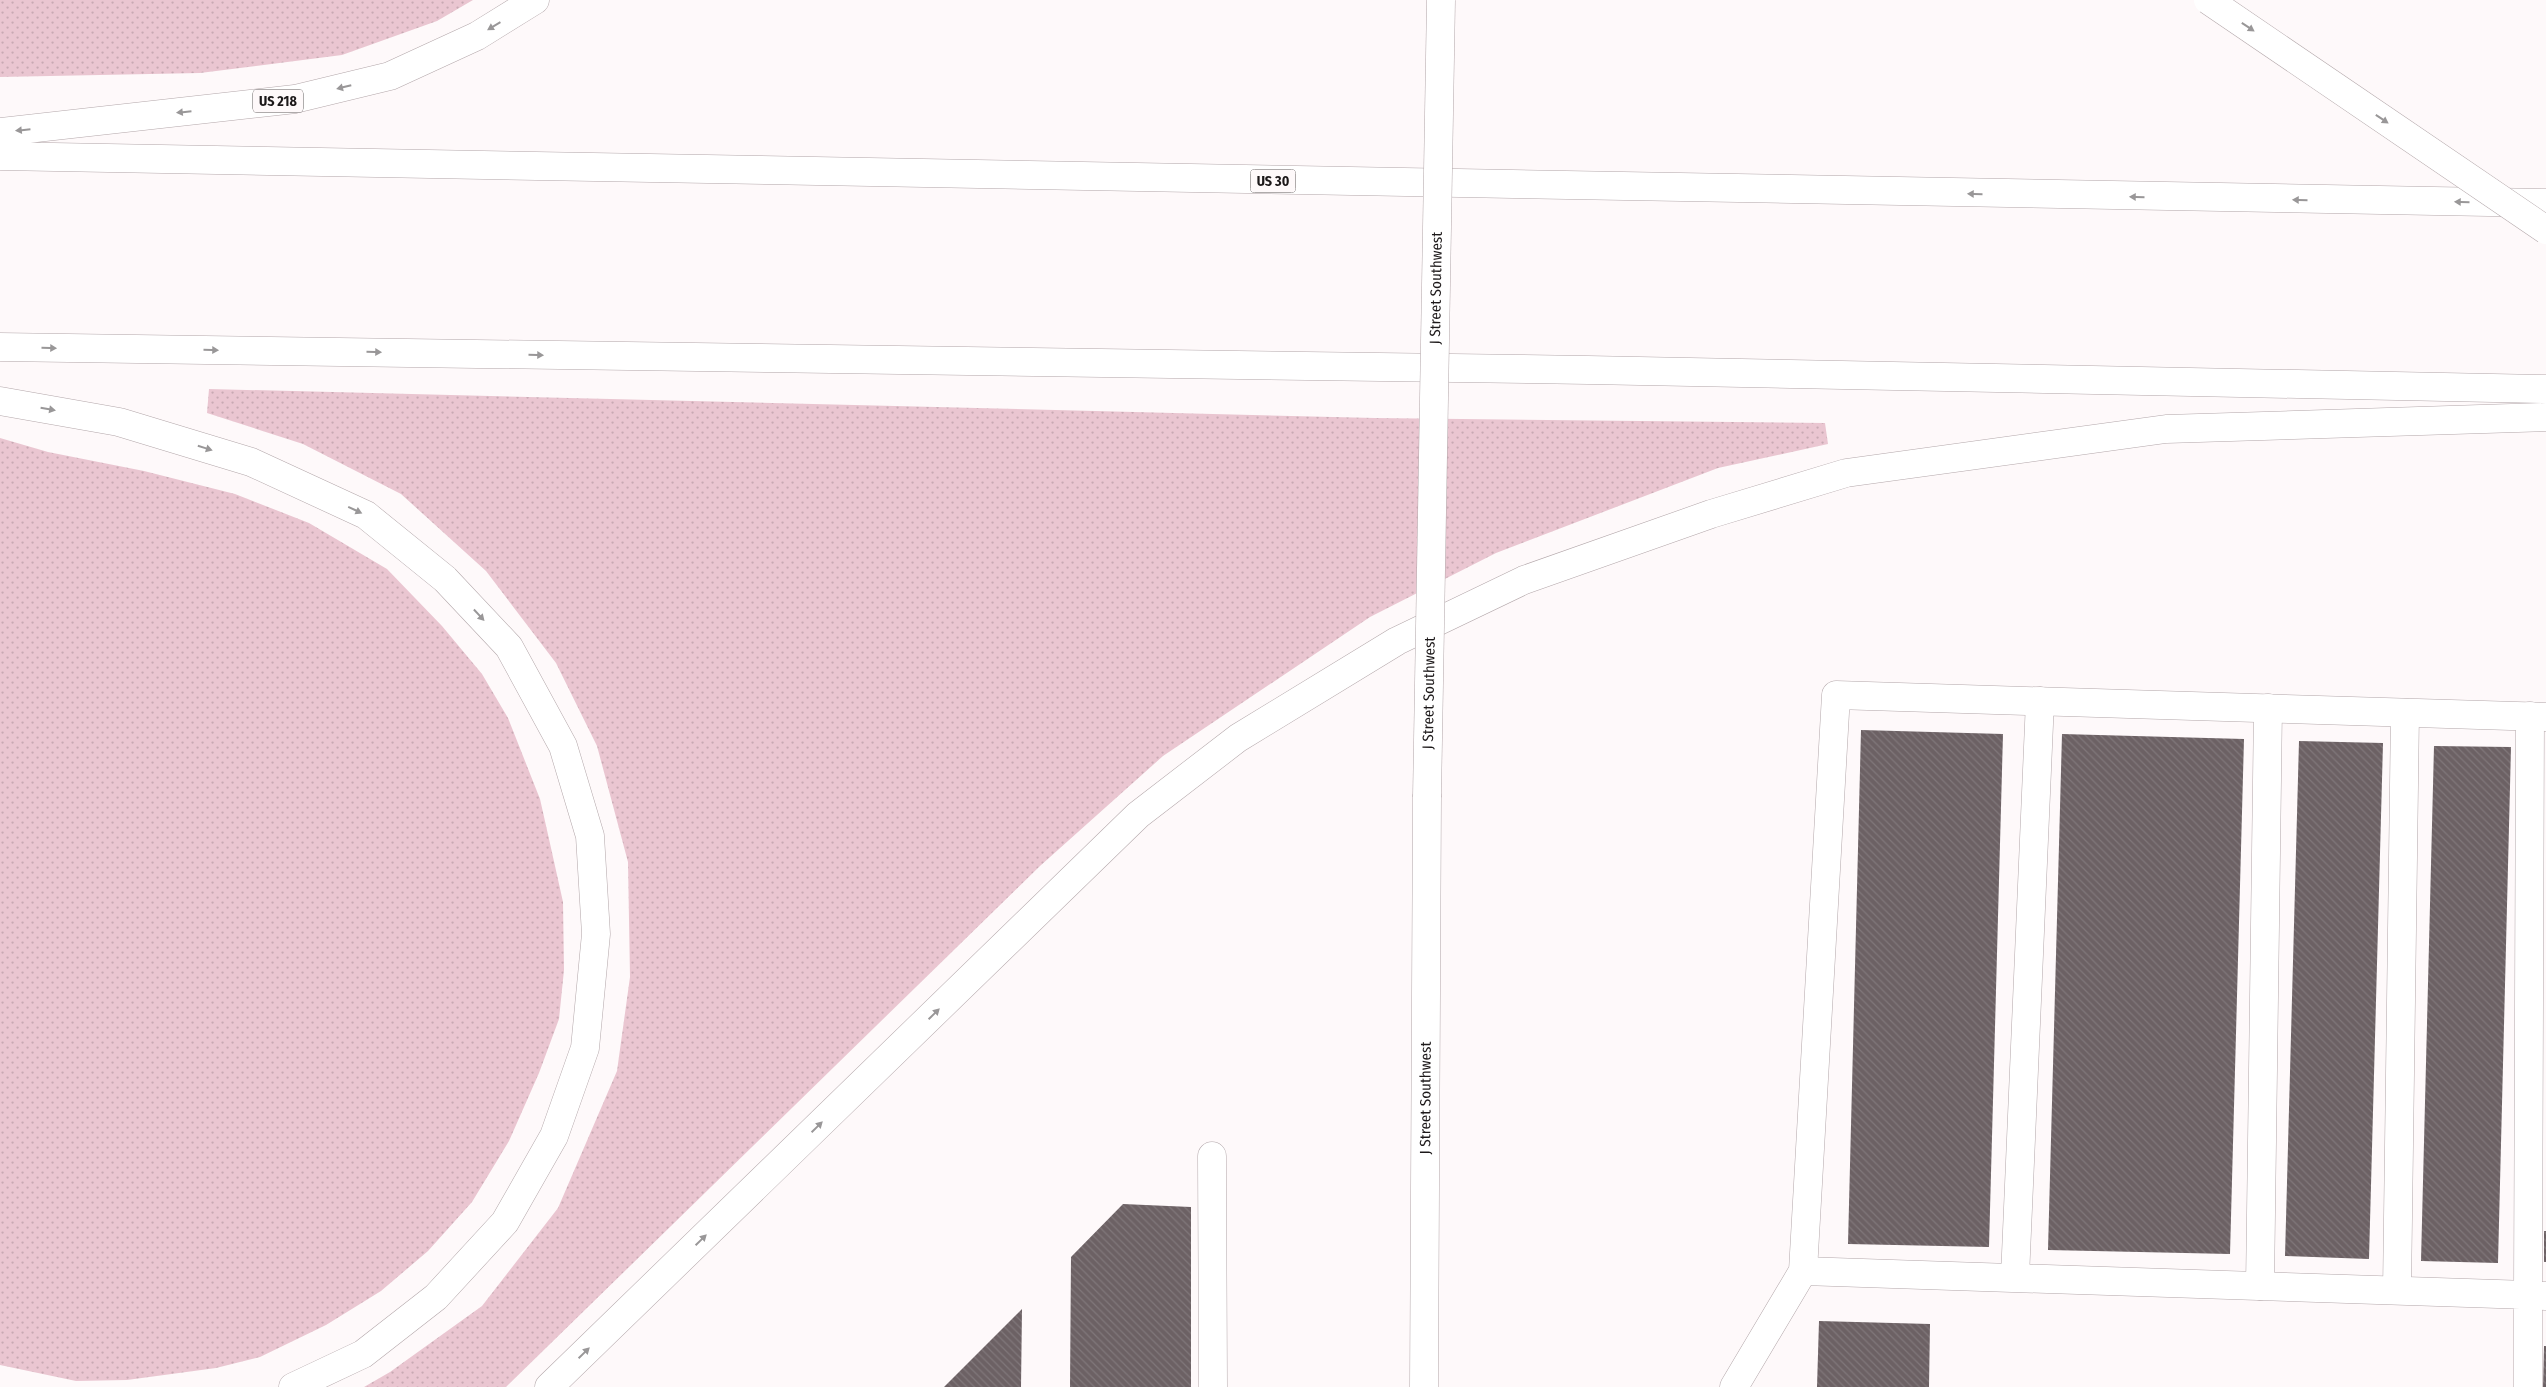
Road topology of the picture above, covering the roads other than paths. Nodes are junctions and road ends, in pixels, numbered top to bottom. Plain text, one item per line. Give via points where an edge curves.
1 (536, 0) edge
2 (1440, 0) edge
3 (2208, 0) edge
4 (0, 132) edge
5 (0, 156) edge
6 (2546, 203) edge
7 (2546, 230) edge
8 (0, 347) edge
9 (2546, 389) edge
10 (0, 401) edge
11 (2546, 417) edge
12 (2040, 701) junction
13 (2268, 708) junction
14 (2405, 713) junction
15 (2538, 717) edge
16 (1212, 1156) dead end
17 (1803, 1270) junction
18 (2015, 1277) junction
19 (2260, 1286) junction
20 (2397, 1290) junction
21 (2537, 1295) edge
22 (293, 1387) edge
23 (549, 1387) edge
24 (1213, 1387) edge
25 (1424, 1387) edge
26 (1734, 1387) edge
27 (2528, 1387) edge

1 -> 4 main road, US 218 via 476,36 390,76 371,81 294,99
2 - 25 main road, J Street Southwest, bridge via 1427,797
3 -> 7 main road, bridge
6 -> 5 main road, US 30
8 -> 9 main road via 1588,370
10 -> 22 main road via 119,422 251,462 366,515 445,579 509,647 563,746 590,836 596,934 585,1048 554,1136 504,1222 436,1297 363,1354
23 -> 11 main road via 1138,815 1238,738 1397,641 1524,580 1711,514 1846,473 2166,429
12 - 13 main road
12 - 17 main road via 1836,695
12 - 18 main road
13 - 14 main road
13 - 19 main road
14 - 15 main road
14 - 20 main road
15 - 21 main road
16 - 24 main road
17 - 18 main road
17 - 26 main road
18 - 19 main road
19 - 20 main road
20 - 21 main road
21 - 27 main road

